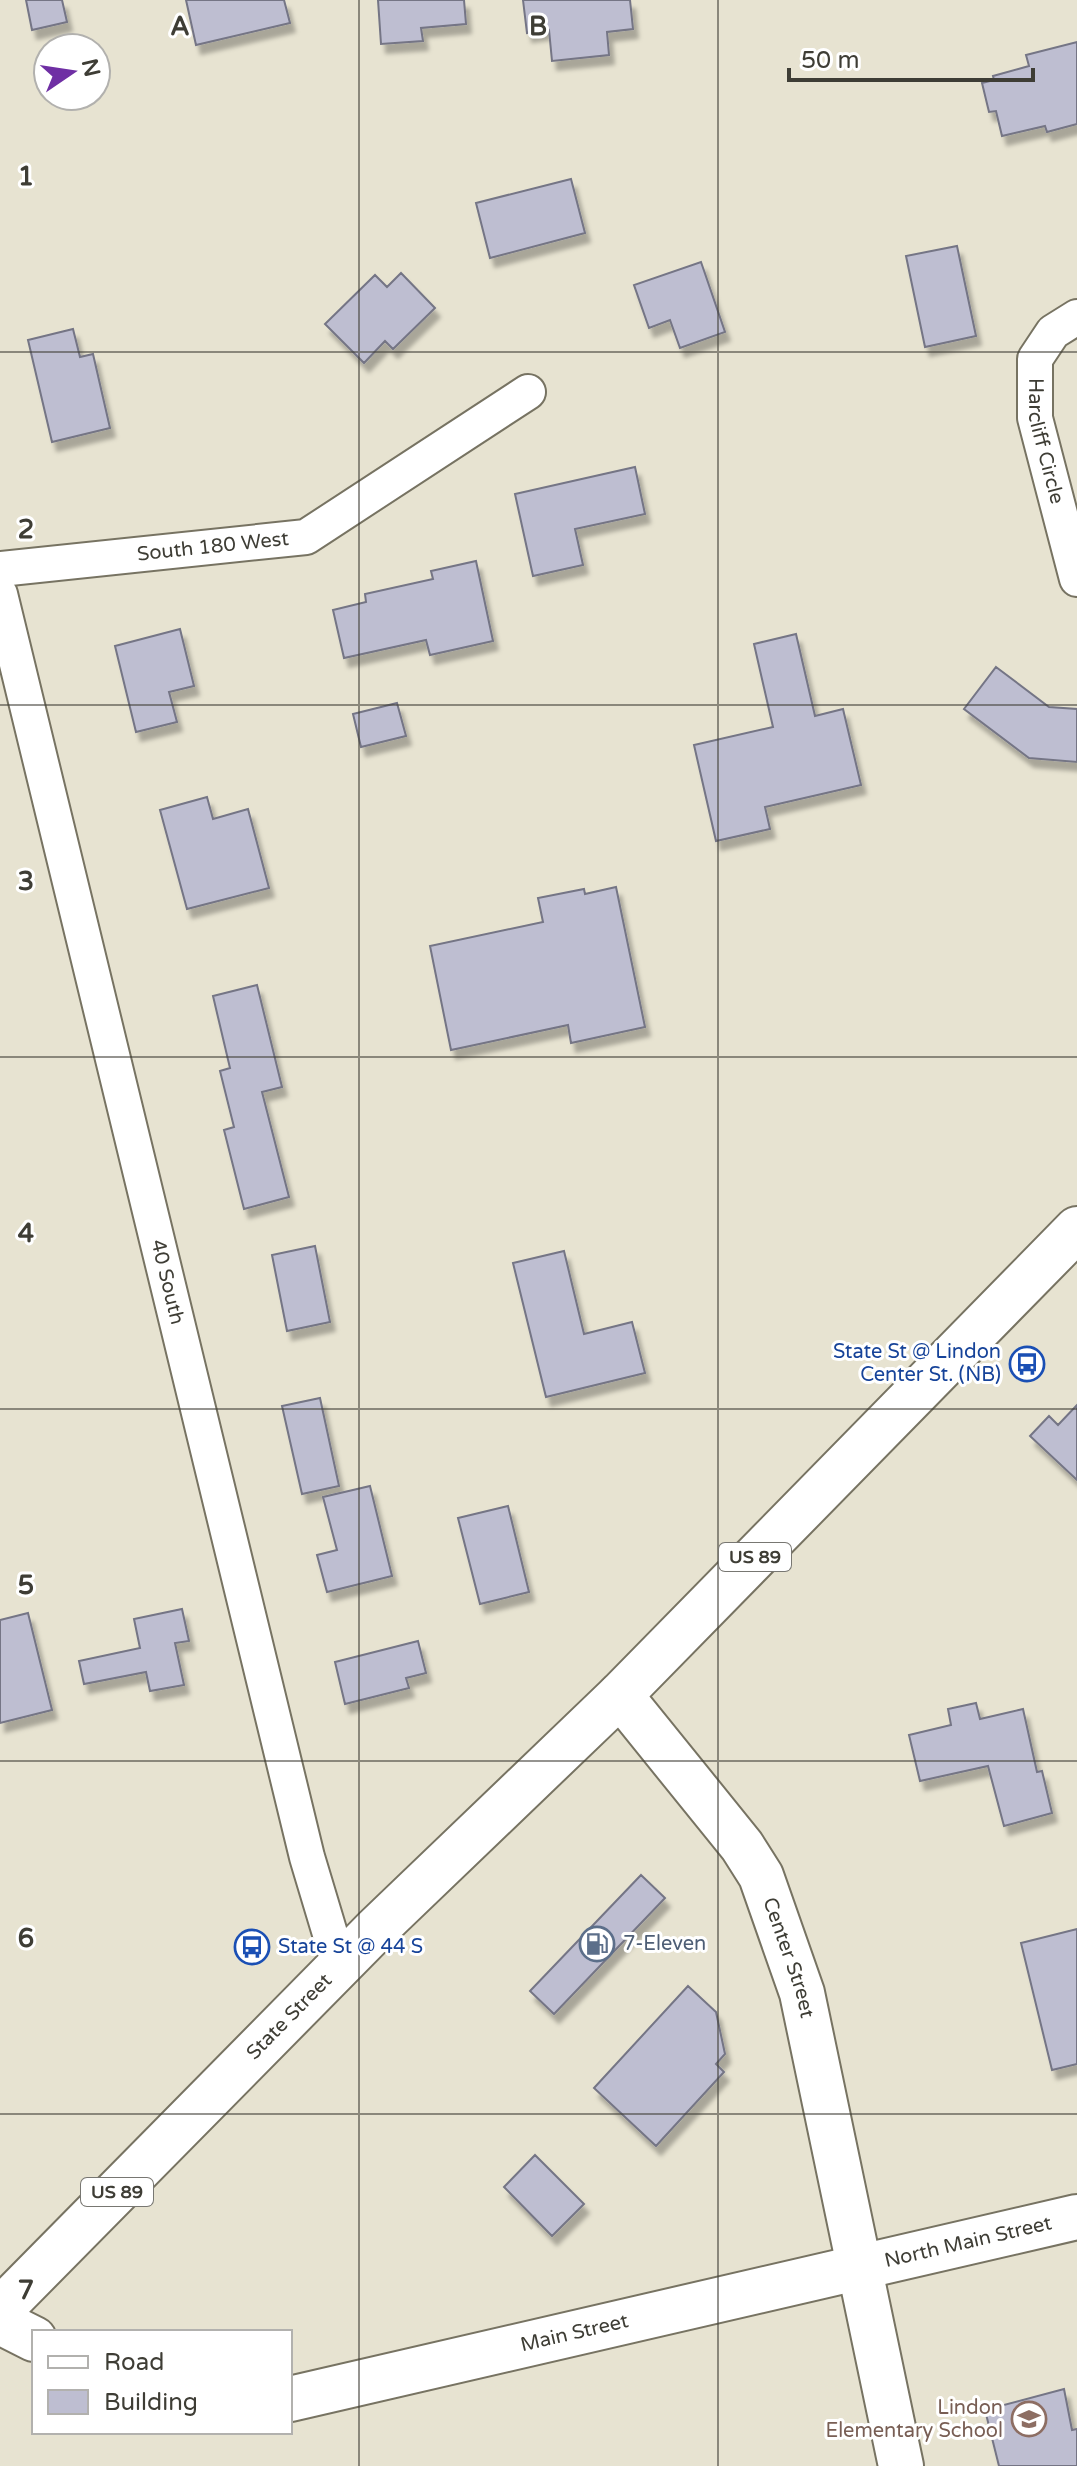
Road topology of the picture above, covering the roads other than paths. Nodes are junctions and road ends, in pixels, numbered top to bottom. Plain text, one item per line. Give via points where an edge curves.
1 (1077, 317) edge
2 (528, 392) dead end
3 (0, 569) edge
4 (1077, 579) edge
5 (0, 594) edge
6 (1077, 1229) edge
7 (620, 1695) junction
8 (340, 1967) junction
9 (1077, 2217) edge
10 (858, 2266) junction
11 (0, 2310) edge
12 (0, 2322) edge
13 (32, 2338) edge
14 (292, 2399) edge
15 (901, 2466) edge

1 - 4 street, Harcliff Circle via 1053,332 1035,359 1035,418
2 - 3 street, South 180 West via 306,537
5 - 8 street, 40 South via 307,1857
6 - 7 street, US 89
7 - 8 street, State Street / US 89
7 - 10 street, Center Street via 761,1876 802,1993
8 - 11 street, State Street / US 89
9 - 10 street, North Main Street
10 - 14 street, Main Street
10 - 15 street, Center Street
12 - 13 street

